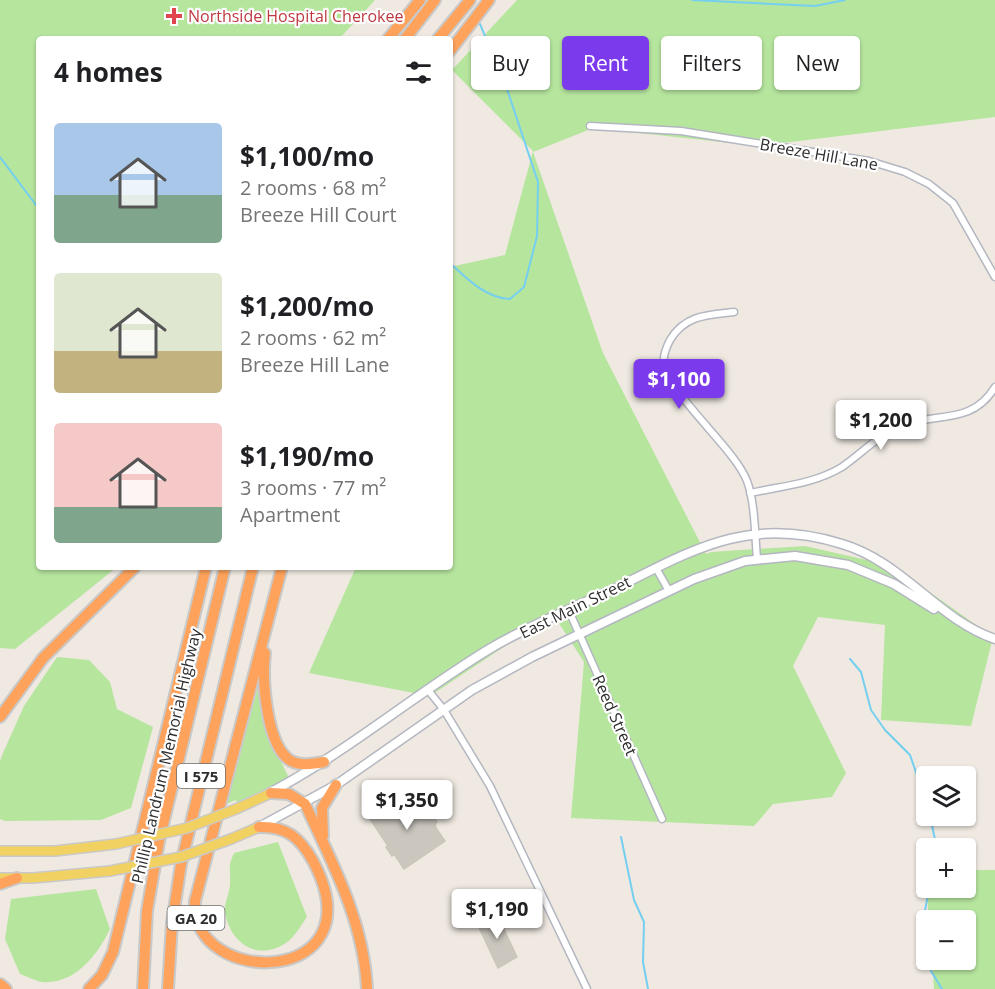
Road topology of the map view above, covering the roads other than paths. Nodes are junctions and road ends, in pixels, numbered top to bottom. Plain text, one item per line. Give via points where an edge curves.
1 (420, 0) edge
2 (435, 0) edge
3 (470, 0) edge
4 (489, 0) edge
5 (390, 36) edge
6 (407, 36) edge
7 (440, 36) edge
8 (453, 47) edge
9 (590, 126) dead end
10 (995, 277) edge
11 (734, 312) dead end
12 (995, 387) edge
13 (750, 493) junction
14 (755, 535) junction
15 (757, 558) junction
16 (656, 568) junction
17 (132, 570) edge
18 (205, 570) edge
19 (224, 570) edge
20 (252, 570) edge
21 (281, 570) edge
22 (669, 591) junction
23 (569, 610) junction
24 (271, 611) junction
25 (979, 632) junction
26 (579, 634) junction
27 (995, 639) edge
28 (428, 690) junction
29 (444, 710) junction
30 (0, 717) edge
31 (324, 762) junction
32 (336, 785) junction
33 (271, 792) junction
34 (305, 804) junction
35 (662, 819) dead end
36 (260, 827) junction
37 (325, 848) junction
38 (0, 851) edge
39 (0, 878) edge
40 (17, 878) junction
41 (0, 884) edge
42 (245, 972) dead end
43 (267, 974) dead end
44 (0, 984) edge
45 (6, 989) edge
46 (89, 989) edge
47 (143, 989) edge
48 (168, 989) edge
49 (367, 989) edge
50 (587, 989) edge

1 - 5 highway
2 - 6 highway
3 - 7 highway
4 - 8 highway
9 - 10 street, Breeze Hill Lane via 681,131 868,161 905,171 953,203
11 - 13 street via 687,320 668,343 664,362 681,394 741,471
12 - 13 street via 970,412 900,426 841,467 814,480
13 - 14 street
14 - 15 street
14 - 16 main road, East Main Street via 722,540
14 - 25 main road, East Main Street via 824,539 873,556
15 - 22 main road, East Main Street
15 - 25 main road, East Main Street via 795,556 848,565 894,584 951,620
16 - 22 street
16 - 23 main road, East Main Street
17 - 30 highway via 43,658
18 - 46 highway via 113,952 102,975
19 - 47 highway, Phillip Landrum Memorial Highway / I 575 via 159,842 147,911
20 - 48 highway, I 575 via 181,864 171,923
21 - 24 highway, GA 20
22 - 26 main road, East Main Street
23 - 26 street, Reed Street
23 - 28 main road, East Main Street via 492,648
24 - 31 highway via 264,677 274,734 281,750 294,762
24 - 42 highway, GA 20 via 195,901 198,927 207,944 226,964
25 - 27 main road, East Main Street
26 - 29 main road, East Main Street via 472,690
26 - 35 street, Reed Street
28 - 29 street
28 - 31 main road, East Main Street
29 - 32 main road, East Main Street
29 - 50 street via 490,786
31 - 33 main road, East Main Street
32 - 34 main road, East Main Street
32 - 37 highway via 322,808
33 - 34 highway via 289,794
33 - 38 main road, East Main Street, bridge via 187,828 116,844 55,851
34 - 36 main road, East Main Street
34 - 37 highway
36 - 40 main road, East Main Street, bridge via 181,857 110,871
36 - 43 highway via 280,828 300,840 326,888 328,910 320,940 306,957 287,969
37 - 49 highway via 354,914
39 - 40 main road, East Main Street
40 - 41 highway
44 - 45 highway

